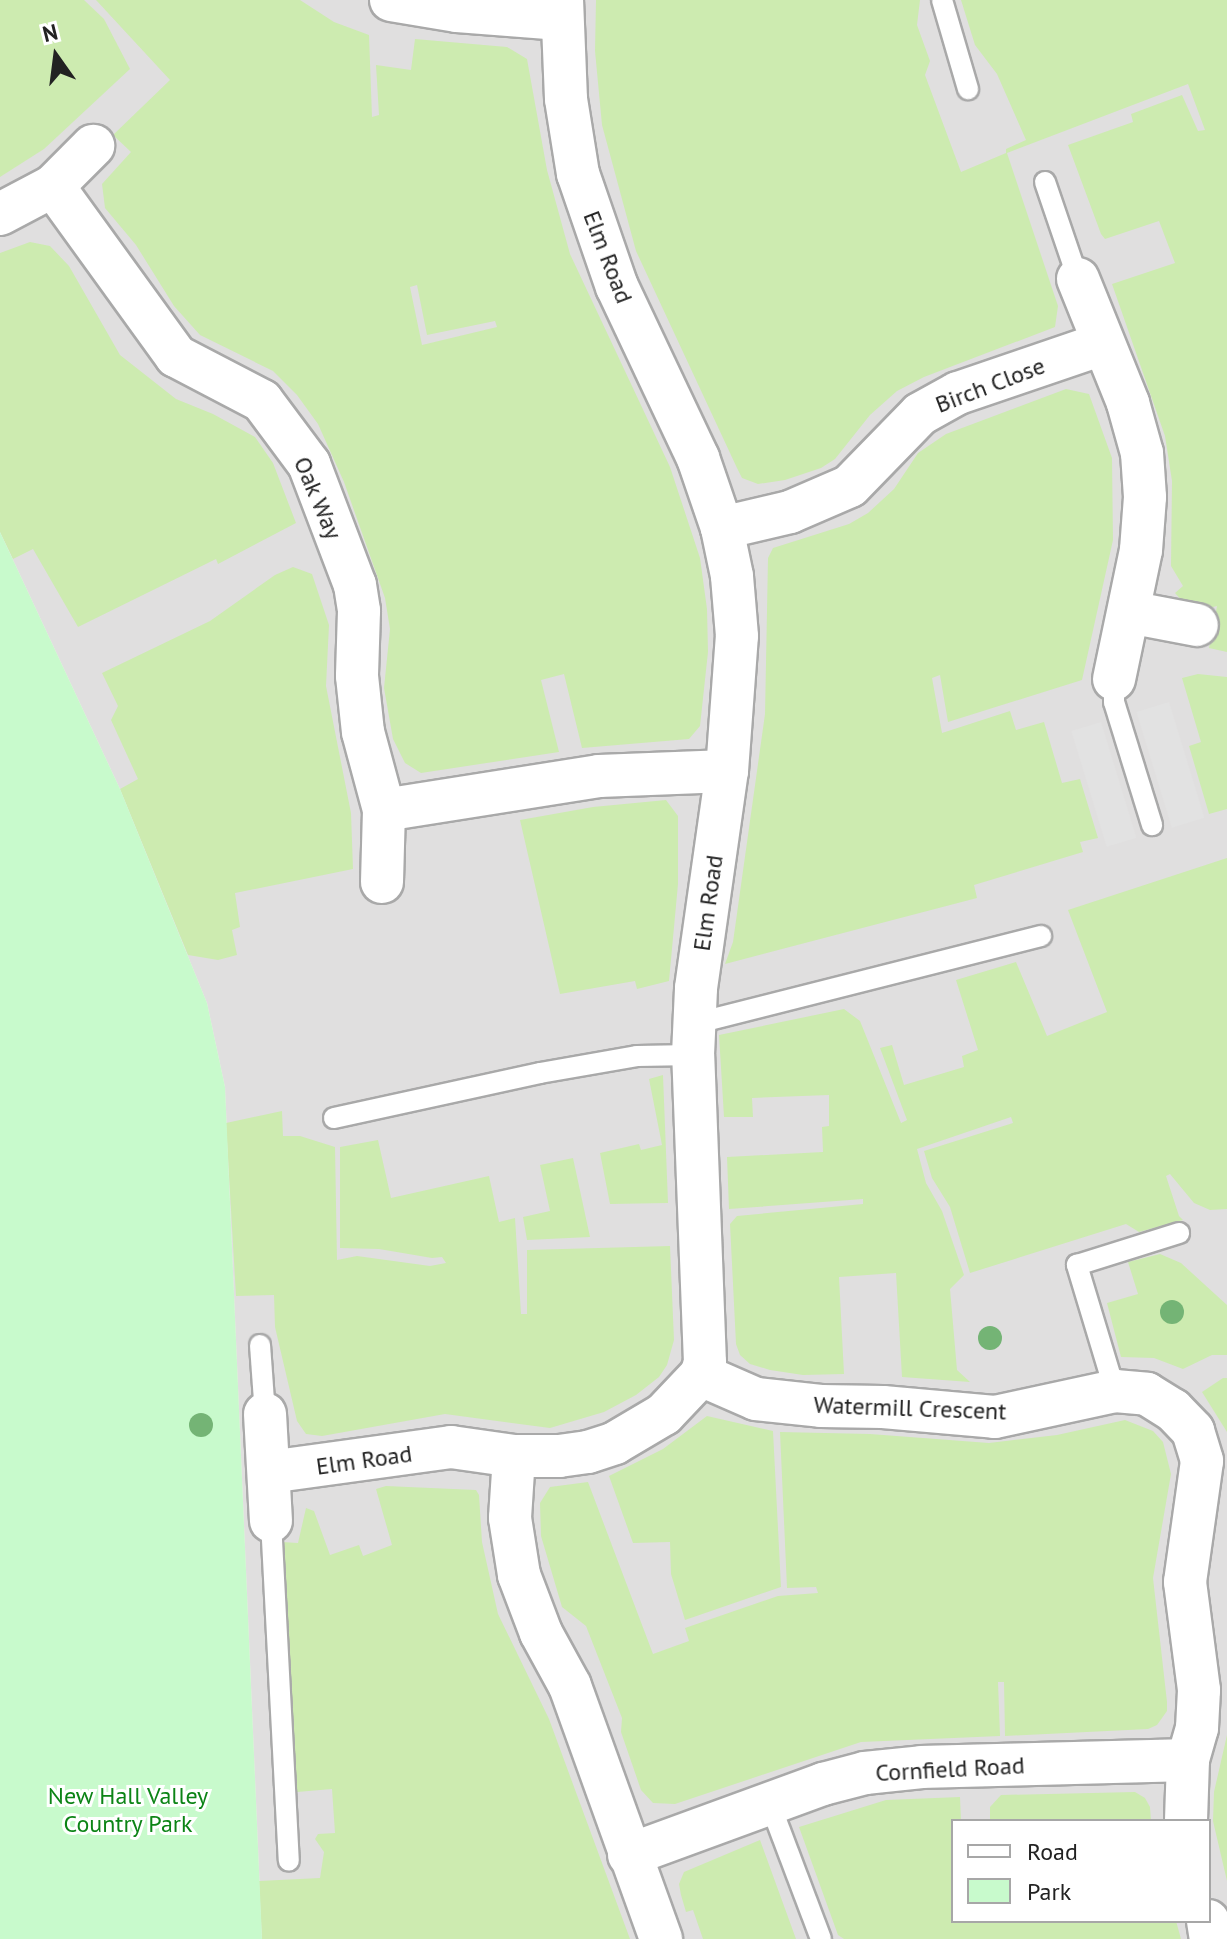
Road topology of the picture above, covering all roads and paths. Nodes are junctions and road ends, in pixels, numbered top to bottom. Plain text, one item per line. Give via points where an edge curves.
1 (391, 0) edge
2 (942, 0) edge
3 (562, 10) edge
4 (968, 89) dead end
5 (93, 146) dead end
6 (1045, 182) dead end
7 (53, 186) junction
8 (0, 214) edge
9 (1078, 279) joint
10 (1102, 344) junction
11 (722, 528) junction
12 (1129, 612) junction
13 (1197, 625) dead end
14 (1114, 679) joint
15 (727, 771) junction
16 (384, 810) junction
17 (1152, 825) dead end
18 (382, 882) dead end
19 (1041, 936) dead end
20 (695, 1039) junction
21 (334, 1118) dead end
22 (1179, 1233) dead end
23 (260, 1345) dead end
24 (701, 1375) junction
25 (1115, 1391) junction
26 (265, 1414) joint
27 (514, 1456) junction
28 (269, 1472) junction
29 (271, 1521) joint
30 (1188, 1760) junction
31 (770, 1804) junction
32 (1186, 1819) edge
33 (629, 1855) junction
34 (289, 1861) dead end
35 (661, 1939) edge
36 (821, 1939) edge

1 - 3 street via 457,11
2 - 4 lane
3 - 11 street, Elm Road via 566,99 578,174 617,287 698,458
5 - 7 street
6 - 9 lane
7 - 8 street
7 - 16 street, Oak Way via 176,356 262,401 309,464 355,585 363,732
9 - 10 street
10 - 11 street, Birch Close via 958,393 920,414 850,486 790,512
10 - 12 street via 1128,403 1142,453 1141,550
11 - 15 street, Elm Road via 737,636
12 - 13 street
12 - 14 street
14 - 17 lane via 1114,702
15 - 16 street via 599,776
15 - 20 street, Elm Road via 696,988
16 - 18 street, Oak Way
19 - 20 lane
20 - 21 lane via 637,1056
20 - 24 street, Elm Road via 706,1351
22 - 25 lane via 1077,1265
23 - 26 lane
24 - 25 street, Watermill Crescent via 756,1399 995,1417
24 - 27 street, Elm Road via 664,1414 615,1443 559,1456
25 - 30 street, Watermill Crescent via 1147,1394 1173,1410 1193,1431 1202,1461 1185,1582 1199,1690
26 - 28 street
27 - 28 street, Elm Road via 451,1447
27 - 33 street via 510,1518 519,1575 541,1633 570,1686
28 - 29 street
29 - 34 lane
30 - 31 street, Cornfield Road via 890,1769 823,1784
30 - 32 street, Watermill Crescent
31 - 33 street, Cornfield Road
31 - 36 lane
33 - 35 street

